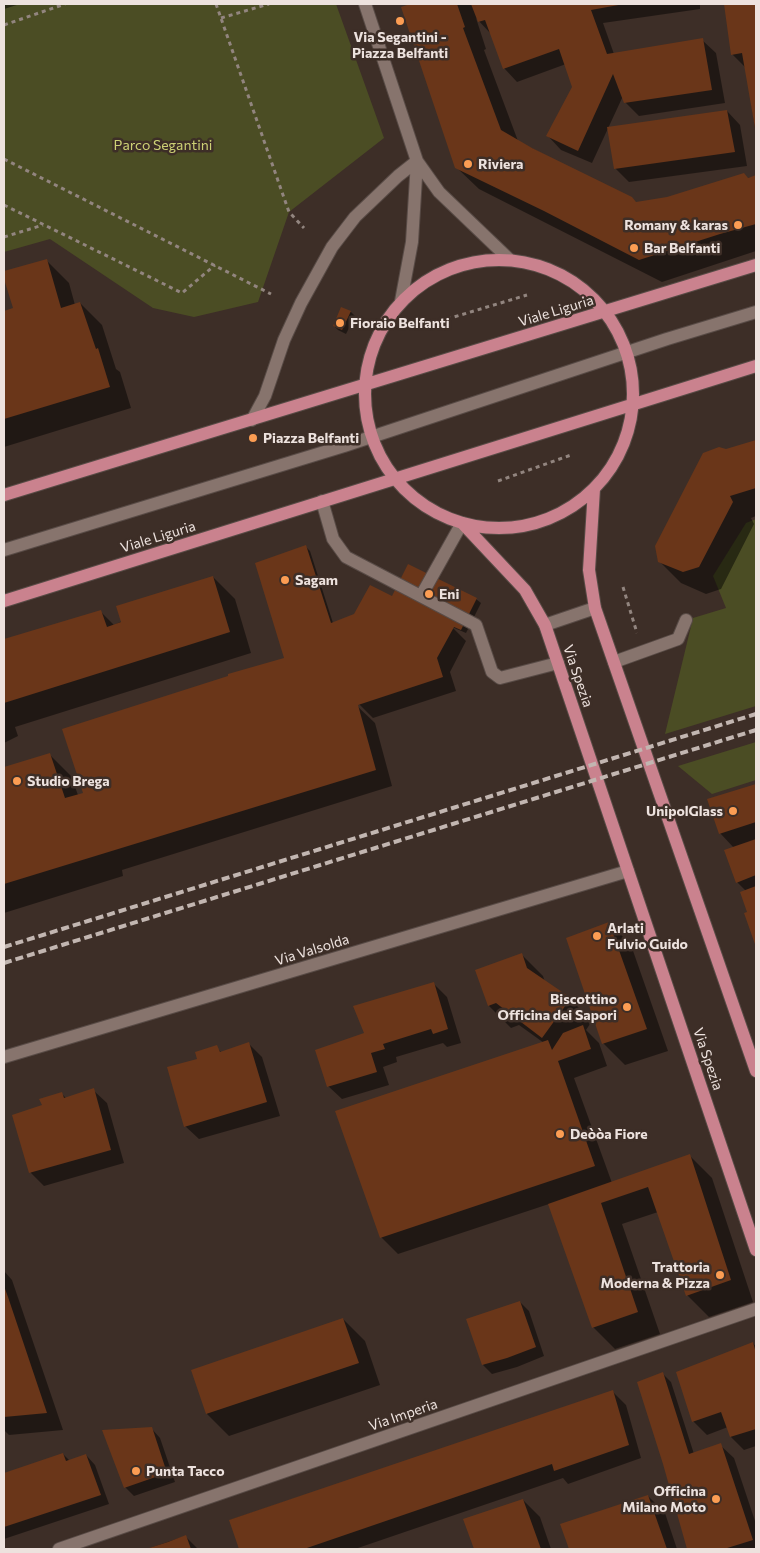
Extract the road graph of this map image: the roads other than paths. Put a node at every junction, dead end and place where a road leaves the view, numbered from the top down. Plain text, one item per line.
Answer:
1 (365, 4) edge
2 (417, 161) junction
3 (510, 260) junction
4 (756, 265) edge
5 (401, 301) junction
6 (606, 311) junction
7 (756, 312) edge
8 (627, 352) junction
9 (756, 366) edge
10 (365, 385) junction
11 (633, 405) junction
12 (252, 420) junction
13 (372, 437) junction
14 (395, 478) junction
15 (594, 489) junction
16 (4, 496) edge
17 (322, 501) junction
18 (462, 523) junction
19 (4, 550) edge
20 (421, 596) junction
21 (4, 601) edge
22 (595, 608) junction
23 (686, 620) dead end
24 (545, 625) junction
25 (614, 662) junction
26 (558, 663) junction
27 (628, 871) junction
28 (4, 1057) edge
29 (756, 1071) edge
30 (756, 1250) edge
31 (756, 1309) edge
32 (59, 1549) edge

1 - 2 street
2 - 3 street
2 - 5 street
2 - 12 street
3 - 5 main road
3 - 6 main road
4 - 6 main road, Viale Liguria
5 - 10 main road
6 - 8 main road
6 - 10 main road, Viale Liguria
7 - 8 street
8 - 11 main road
8 - 13 street
9 - 11 main road
10 - 12 main road, Viale Liguria
10 - 13 main road
11 - 14 main road
11 - 15 main road
12 - 16 main road
13 - 14 main road
13 - 19 street
14 - 17 main road, Viale Liguria
14 - 18 main road
15 - 18 main road
15 - 22 main road
17 - 20 street
17 - 21 main road, Viale Liguria
18 - 20 street
18 - 24 main road, Via Spezia
20 - 26 street
22 - 24 street
22 - 25 main road
23 - 25 street
24 - 26 main road, Via Spezia
25 - 29 main road
26 - 27 main road, Via Spezia
27 - 28 street, Via Valsolda
27 - 30 main road, Via Spezia
31 - 32 street, Via Imperia

